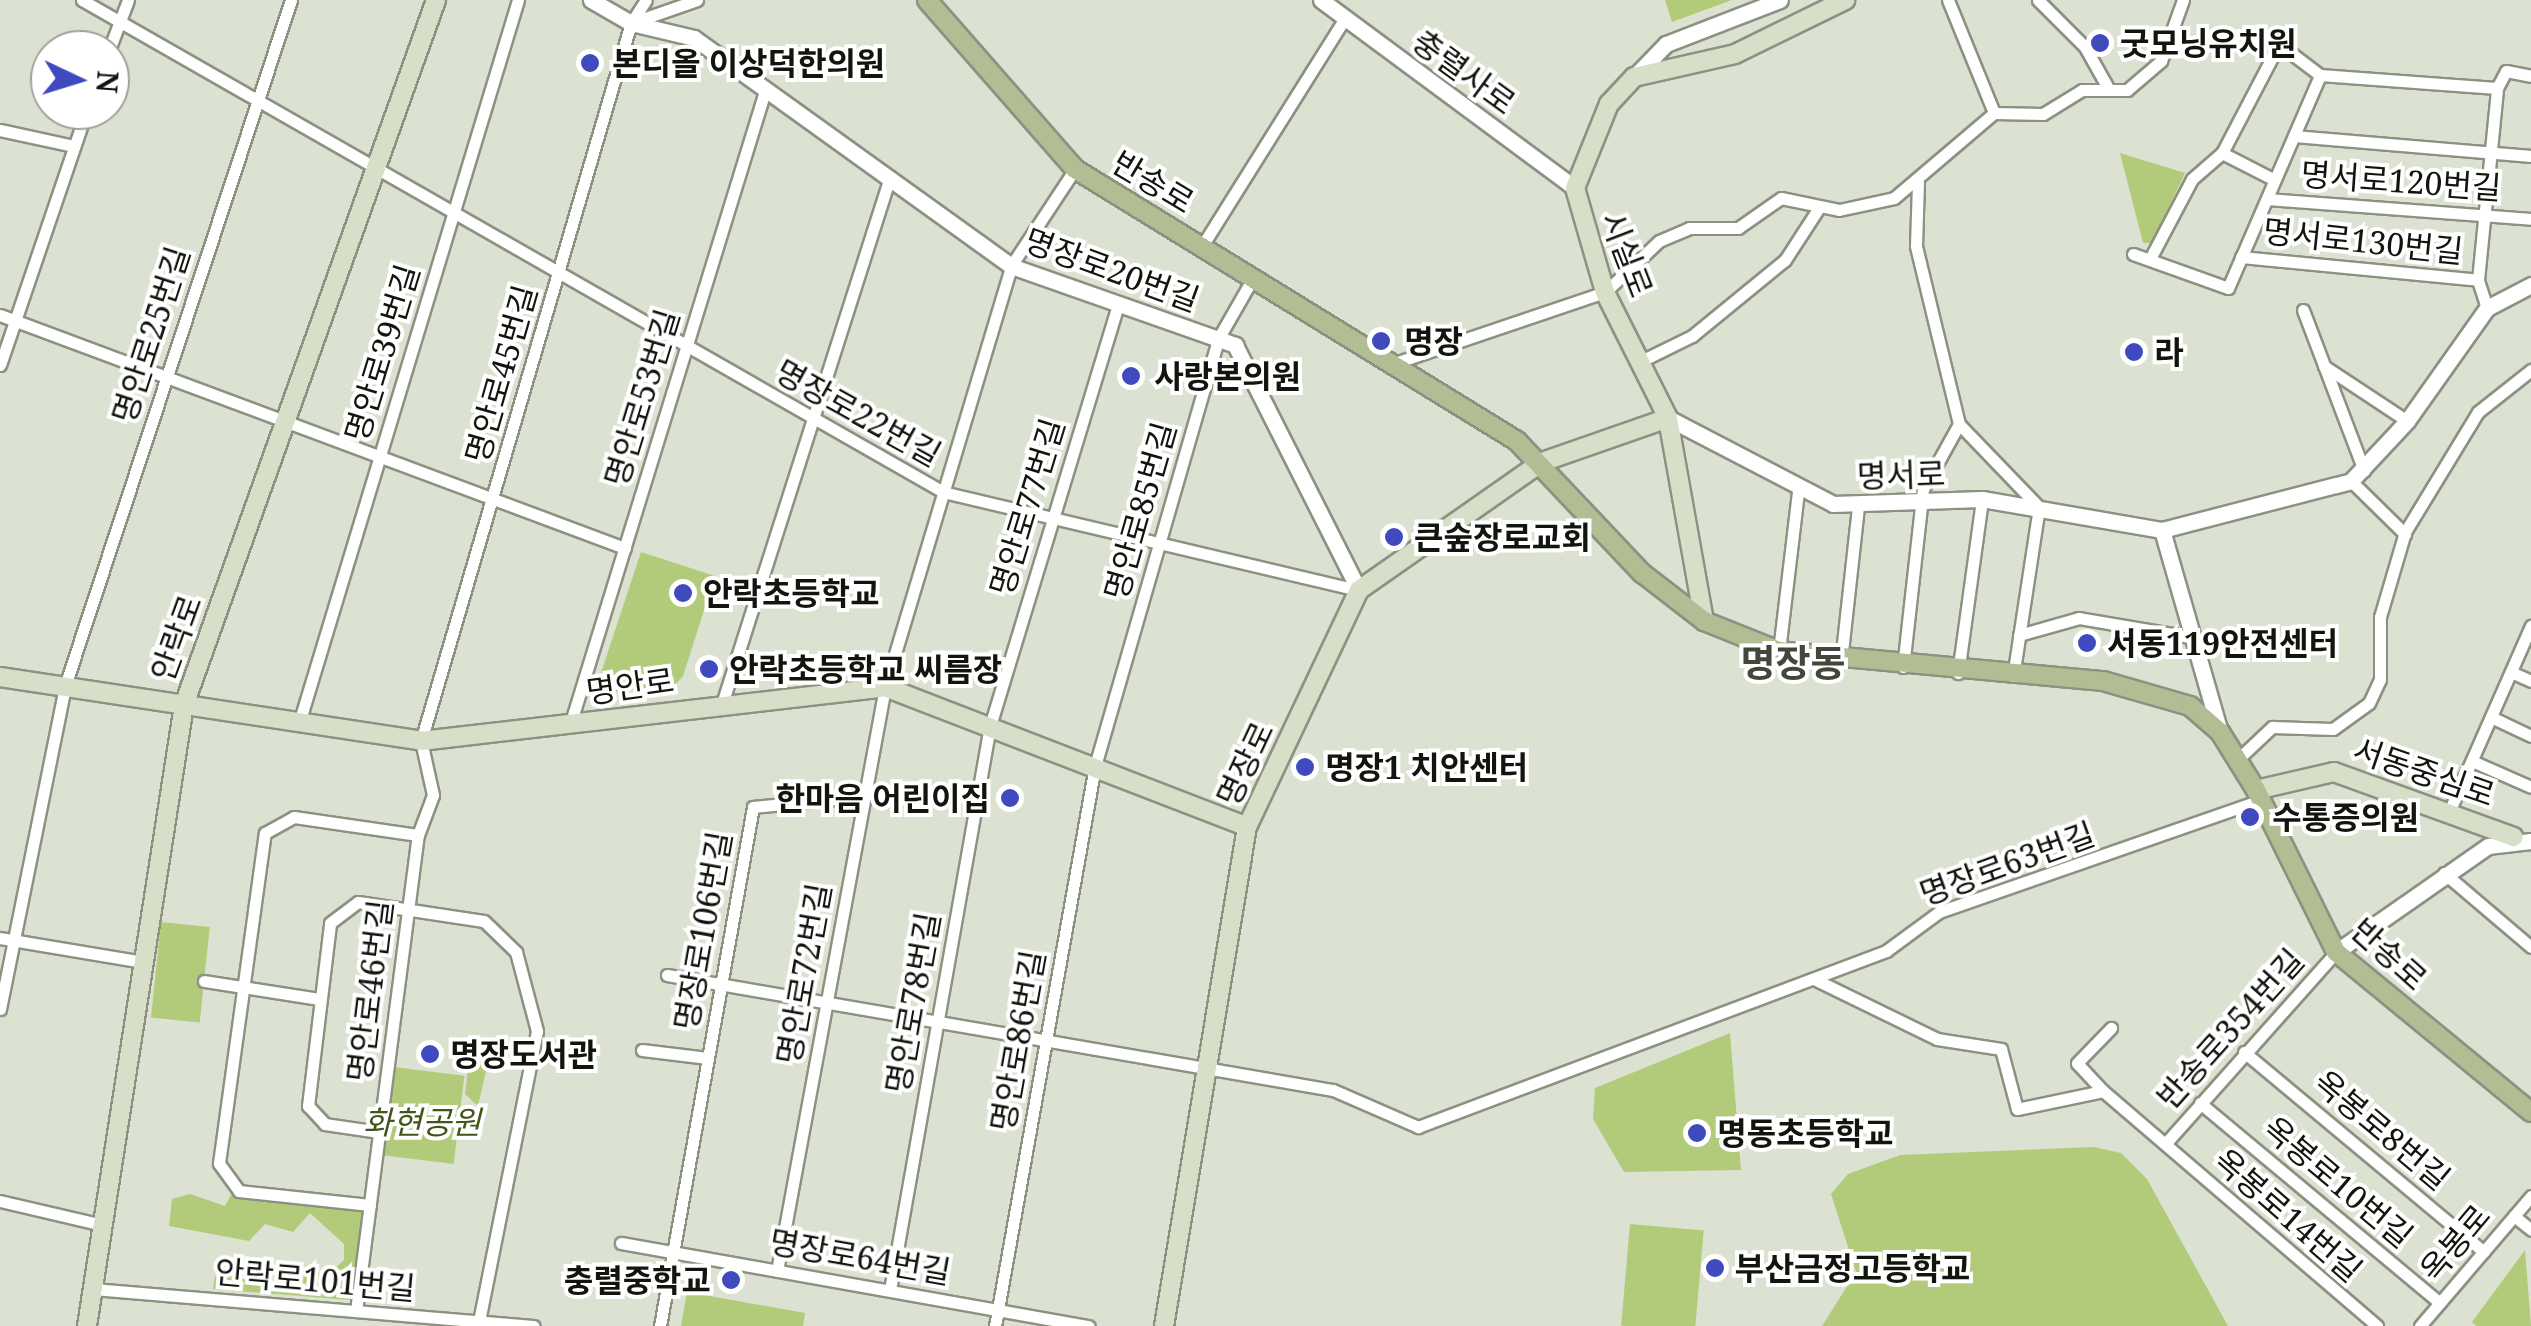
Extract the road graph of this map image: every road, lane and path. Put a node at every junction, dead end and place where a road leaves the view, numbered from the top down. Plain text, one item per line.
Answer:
1 (82, 0) edge
2 (128, 0) edge
3 (291, 0) edge
4 (436, 0) edge
5 (518, 0) edge
6 (591, 0) edge
7 (646, 0) edge
8 (697, 0) edge
9 (927, 0) edge
10 (1320, 0) edge
11 (1780, 0) edge
12 (1845, 0) edge
13 (1948, 0) edge
14 (2038, 0) edge
15 (2182, 0) edge
16 (1345, 18) junction
17 (120, 22) junction
18 (631, 23) junction
19 (117, 30) edge
20 (2320, 75) junction
21 (2531, 76) edge
22 (1634, 77) junction
23 (766, 88) junction
24 (2108, 88) junction
25 (2497, 88) junction
26 (258, 101) junction
27 (1994, 113) junction
28 (0, 130) edge
29 (80, 130) edge
30 (2294, 136) junction
31 (74, 146) junction
32 (2491, 152) junction
33 (2222, 153) junction
34 (2531, 156) edge
35 (376, 168) junction
36 (1075, 170) junction
37 (890, 177) junction
38 (2274, 180) junction
39 (1918, 182) junction
40 (1575, 188) junction
41 (2267, 198) junction
42 (1818, 210) junction
43 (454, 213) junction
44 (2485, 215) junction
45 (2531, 219) edge
46 (1202, 246) junction
47 (2133, 254) dead end
48 (2152, 255) junction
49 (2241, 257) junction
50 (1012, 266) junction
51 (560, 272) junction
52 (1253, 278) junction
53 (2478, 280) junction
54 (2531, 285) edge
55 (1605, 292) junction
56 (1118, 304) junction
57 (2487, 308) junction
58 (2303, 310) dead end
59 (6, 317) edge
60 (1218, 339) junction
61 (686, 349) junction
62 (1641, 361) junction
63 (0, 364) edge
64 (1392, 364) junction
65 (2324, 366) junction
66 (2531, 370) edge
67 (167, 376) junction
68 (1668, 418) junction
69 (286, 419) junction
70 (813, 419) junction
71 (2407, 422) junction
72 (1959, 424) junction
73 (380, 455) junction
74 (1542, 462) junction
75 (2358, 476) junction
76 (1798, 491) junction
77 (943, 492) junction
78 (493, 498) junction
79 (1982, 499) junction
80 (1922, 502) junction
81 (1858, 506) junction
82 (2039, 507) junction
83 (1053, 518) junction
84 (2162, 530) junction
85 (2405, 534) junction
86 (1159, 544) junction
87 (624, 548) junction
88 (1359, 590) junction
89 (1704, 621) junction
90 (2530, 628) edge
91 (2019, 634) junction
92 (2190, 637) junction
93 (1779, 651) junction
94 (1841, 661) junction
95 (1902, 667) junction
96 (2510, 672) junction
97 (1958, 673) junction
98 (0, 677) edge
99 (2013, 677) junction
100 (2531, 682) edge
101 (64, 686) junction
102 (885, 687) junction
103 (722, 704) junction
104 (184, 705) junction
105 (2491, 717) junction
106 (299, 723) junction
107 (570, 724) junction
108 (990, 726) junction
109 (2220, 732) junction
110 (2531, 736) edge
111 (421, 741) junction
112 (2236, 761) junction
113 (2472, 761) junction
114 (1095, 766) junction
115 (2531, 787) edge
116 (2258, 795) junction
117 (865, 796) junction
118 (2448, 814) junction
119 (1247, 827) junction
120 (418, 835) junction
121 (2522, 839) edge
122 (2444, 872) junction
123 (408, 909) junction
124 (0, 938) edge
125 (14, 940) junction
126 (2531, 947) edge
127 (2336, 952) junction
128 (144, 962) junction
129 (667, 975) dead end
130 (1814, 980) junction
131 (204, 981) dead end
132 (721, 984) junction
133 (246, 987) junction
134 (318, 999) junction
135 (826, 1002) junction
136 (0, 1009) edge
137 (938, 1022) junction
138 (2110, 1028) dead end
139 (1046, 1040) junction
140 (642, 1050) dead end
141 (2244, 1052) junction
142 (708, 1058) junction
143 (1207, 1068) junction
144 (2103, 1091) junction
145 (2200, 1103) junction
146 (2531, 1112) edge
147 (379, 1132) junction
148 (2165, 1144) junction
149 (2531, 1196) edge
150 (0, 1201) edge
151 (370, 1205) junction
152 (2514, 1216) junction
153 (103, 1224) junction
154 (2531, 1230) edge
155 (621, 1244) dead end
156 (673, 1252) junction
157 (2484, 1252) junction
158 (777, 1271) junction
159 (93, 1289) junction
160 (890, 1290) junction
161 (2440, 1302) junction
162 (998, 1309) junction
163 (356, 1311) junction
164 (479, 1322) junction
165 (87, 1326) edge
166 (533, 1326) edge
167 (660, 1326) edge
168 (995, 1326) edge
169 (1089, 1326) edge
170 (1164, 1326) edge
171 (2377, 1326) edge
172 (2420, 1326) edge

1 - 17 street, 명장로22번길
2 - 17 street
3 - 26 street, 명안로25번길
4 - 35 main road, 안락로
5 - 43 street, 명안로39번길
6 - 18 street, 명장로20번길
7 - 18 street, 명안로45번길
8 - 18 street
9 - 36 main road, 반송로
10 - 16 street, 충렬사로
11 - 22 street
12 - 22 main road
13 - 27 street
14 - 24 street
15 - 24 street
16 - 40 street, 충렬사로
16 - 46 street
17 - 19 street
17 - 26 street, 명장로22번길
18 - 23 street, 명장로20번길
18 - 51 street, 명안로45번길
20 - 25 street
20 - 30 street
20 - 33 street
21 - 25 street
22 - 40 main road, 시실로
23 - 37 street, 명장로20번길
23 - 61 street, 명안로53번길
24 - 27 street
25 - 32 street, 명서로130번길
26 - 35 street, 명장로22번길
26 - 67 street, 명안로25번길
27 - 39 street
28 - 31 street
29 - 31 street
30 - 32 street
30 - 38 street
31 - 59 street
32 - 34 street
32 - 44 street, 명서로130번길
33 - 38 street
33 - 48 street
35 - 43 street, 명장로22번길
35 - 69 main road, 안락로
36 - 46 main road, 반송로
36 - 50 street, 명안로72번길
37 - 50 street, 명장로20번길
37 - 70 street
38 - 41 street
39 - 42 street
39 - 72 street
40 - 55 main road, 시실로
41 - 44 street, 명서로120번길
41 - 49 street
42 - 55 street
42 - 62 street
43 - 51 street, 명장로22번길
43 - 73 street, 명안로39번길
44 - 45 street, 명서로120번길
44 - 53 street, 명서로130번길
46 - 52 main road, 반송로
47 - 48 street
48 - 49 street
49 - 53 street, 명서로130번길
50 - 56 street, 명장로20번길
50 - 77 street, 명안로72번길
51 - 61 street, 명장로22번길
51 - 78 street, 명안로45번길
52 - 60 street, 명안로85번길
52 - 64 main road, 반송로
53 - 57 street, 명서로130번길
54 - 57 street
55 - 62 main road, 시실로
55 - 64 street
56 - 60 street, 명장로20번길
56 - 83 street, 명안로77번길
57 - 71 street
58 - 65 street
59 - 63 street
59 - 67 street
60 - 86 street, 명안로85번길
60 - 88 street, 명장로20번길
61 - 70 street, 명장로22번길
61 - 87 street, 명안로53번길
62 - 68 main road, 시실로
64 - 74 main road, 반송로
65 - 71 street
65 - 75 street
66 - 85 street
67 - 69 street
67 - 101 street, 명안로25번길
68 - 74 main road, 명장로
68 - 76 street, 명서로
68 - 89 main road, 시실로
69 - 73 street
69 - 104 main road, 안락로
70 - 77 street, 명장로22번길
70 - 103 street
71 - 75 street
72 - 80 street
72 - 82 street, 명서로
73 - 78 street
73 - 106 street, 명안로39번길
74 - 88 main road, 명장로
74 - 89 main road, 반송로
75 - 84 street, 명서로
75 - 85 street
76 - 81 street, 명서로
76 - 93 street
77 - 83 street, 명장로22번길
77 - 102 street, 명안로72번길
78 - 87 street
78 - 111 street, 명안로45번길
79 - 80 street, 명서로
79 - 82 street, 명서로
79 - 97 street
80 - 81 street, 명서로
80 - 95 street
81 - 94 street
82 - 84 street, 명서로
82 - 91 street
83 - 86 street, 명장로22번길
83 - 108 street, 명안로77번길
84 - 92 street
85 - 112 street
86 - 88 street, 명장로22번길
86 - 114 street, 명안로85번길
87 - 107 street, 명안로53번길
88 - 119 main road, 명장로
89 - 93 main road, 반송로
90 - 96 street
91 - 92 street
91 - 99 street
92 - 109 street
93 - 94 main road, 반송로
94 - 95 main road, 반송로
95 - 97 main road, 반송로
96 - 100 street
96 - 105 street
97 - 99 main road, 반송로
98 - 101 main road, 명안로
99 - 109 main road, 반송로
101 - 104 main road, 명안로
101 - 125 street, 명안로25번길
102 - 103 main road, 명안로
102 - 108 main road, 명안로
102 - 117 street, 명안로72번길
103 - 107 main road, 명안로
104 - 106 main road, 명안로
104 - 128 main road, 안락로
105 - 110 street
105 - 113 street
106 - 111 main road, 명안로
107 - 111 main road, 명안로
108 - 114 main road, 명안로
108 - 137 street, 명안로78번길
109 - 112 main road, 반송로
111 - 120 street, 명안로46번길
112 - 116 main road, 반송로
113 - 115 street
113 - 118 street
114 - 119 main road, 명안로
114 - 139 street, 명안로86번길
116 - 118 main road, 서동중심로
116 - 127 main road, 반송로
116 - 130 street, 명장로63번길
117 - 132 street, 명장로106번길
117 - 135 street, 명안로72번길
118 - 121 main road, 서동중심로
119 - 143 main road, 명장로
120 - 123 street, 명안로46번길
120 - 133 street
121 - 122 street, 서동중심로
122 - 126 street
122 - 127 street, 서동중심로
123 - 134 street
123 - 147 street, 명안로46번길
123 - 164 street
124 - 125 street
125 - 128 street
125 - 136 street, 명안로25번길
127 - 141 street, 반송로354번길
127 - 146 main road, 반송로
128 - 153 main road, 안락로
129 - 132 street, 명장로63번길
130 - 143 street, 명장로63번길
130 - 144 street
131 - 133 street
132 - 135 street, 명장로63번길
132 - 142 street, 명장로106번길
133 - 134 street
133 - 151 street
134 - 147 street
135 - 137 street, 명장로63번길
135 - 158 street, 명안로72번길
137 - 139 street, 명장로63번길
137 - 160 street, 명안로78번길
138 - 144 street, 옥봉로14번길
139 - 143 street, 명장로63번길
139 - 162 street, 명안로86번길
140 - 142 street, 명장로106번길
141 - 145 street, 반송로354번길
141 - 157 street, 옥봉로8번길
142 - 156 street, 명장로106번길
143 - 170 main road, 명장로
144 - 148 street, 옥봉로14번길
145 - 148 street, 반송로354번길
145 - 161 street, 옥봉로10번길
147 - 151 street, 명안로46번길
148 - 171 street, 옥봉로14번길
149 - 152 street, 옥봉로
150 - 153 street
151 - 163 street, 명안로46번길
152 - 154 street
152 - 157 street, 옥봉로
153 - 159 main road, 안락로
155 - 156 street, 명장로64번길
156 - 158 street, 명장로64번길
156 - 167 street, 명장로106번길
157 - 161 street, 옥봉로
158 - 160 street, 명장로64번길
159 - 163 street, 안락로101번길
159 - 165 main road, 안락로
160 - 162 street, 명장로64번길
161 - 172 street, 옥봉로
162 - 168 street, 명안로86번길
162 - 169 street, 명장로64번길
163 - 164 street, 안락로101번길
164 - 166 street, 안락로101번길

